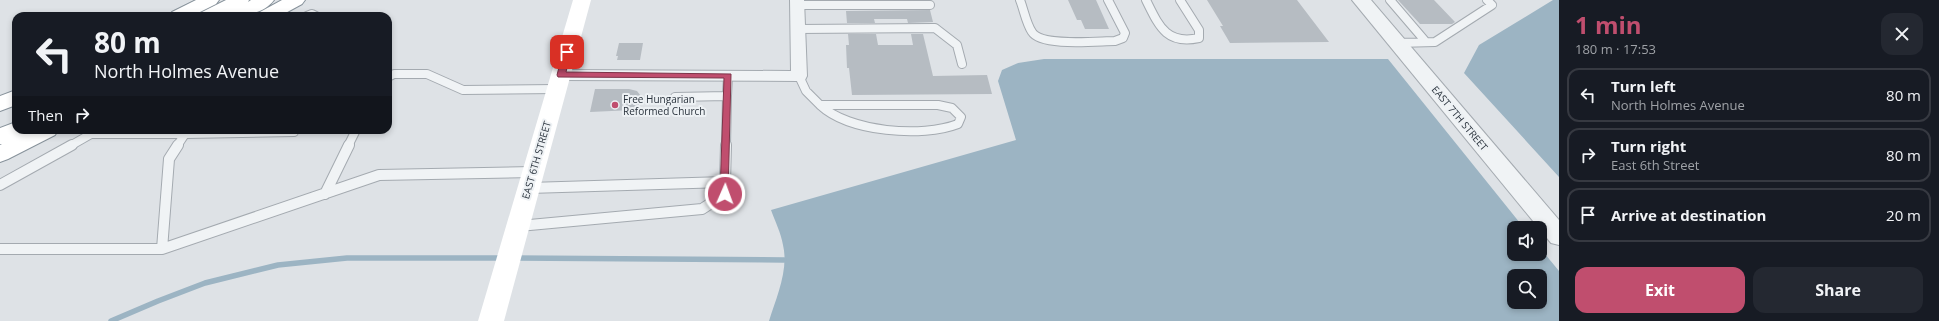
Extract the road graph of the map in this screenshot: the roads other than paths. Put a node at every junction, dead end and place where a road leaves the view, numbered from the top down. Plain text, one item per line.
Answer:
1 (210, 0) edge
2 (229, 0) edge
3 (240, 0) edge
4 (265, 0) edge
5 (296, 0) edge
6 (582, 0) edge
7 (1020, 0) edge
8 (1108, 0) edge
9 (1146, 0) edge
10 (1180, 0) edge
11 (1360, 0) edge
12 (1390, 0) edge
13 (1487, 0) edge
14 (797, 3) edge
15 (930, 5) dead end
16 (186, 12) edge
17 (208, 12) edge
18 (216, 12) edge
19 (242, 12) edge
20 (274, 12) edge
21 (798, 28) junction
22 (1426, 42) junction
23 (1397, 43) junction
24 (962, 64) dead end
25 (392, 75) edge
26 (728, 76) junction
27 (799, 76) junction
28 (559, 82) junction
29 (727, 96) junction
30 (675, 97) dead end
31 (12, 98) edge
32 (0, 104) edge
33 (819, 105) junction
34 (12, 115) edge
35 (0, 121) edge
36 (12, 131) edge
37 (39, 134) edge
38 (185, 134) joint
39 (354, 134) edge
40 (0, 137) edge
41 (0, 154) edge
42 (531, 180) junction
43 (725, 182) junction
44 (0, 185) edge
45 (325, 194) junction
46 (517, 230) junction
47 (1559, 236) edge
48 (162, 249) junction
49 (0, 250) edge
50 (491, 321) edge

1 - 16 main road
2 - 17 main road
3 - 18 main road
4 - 19 main road
5 - 20 main road
6 - 28 main road, EAST 6TH STREET
7 - 8 lane
9 - 10 lane
11 - 23 street, EAST 7TH STREET
12 - 22 lane
13 - 22 lane
14 - 15 lane
14 - 21 street
21 - 24 lane
21 - 27 street
22 - 23 lane
23 - 47 street, EAST 7TH STREET
25 - 28 lane
26 - 27 street
26 - 28 street
26 - 29 lane
27 - 33 lane
28 - 42 main road, EAST 6TH STREET
29 - 30 lane
29 - 43 lane
31 - 32 main road
33 - 33 lane
34 - 35 main road
36 - 40 main road
37 - 41 main road
38 - 44 lane
38 - 48 lane
39 - 45 lane
42 - 43 lane
42 - 45 lane
42 - 46 main road, EAST 6TH STREET
43 - 46 lane
45 - 48 lane
46 - 50 main road, EAST 6TH STREET
48 - 49 lane

